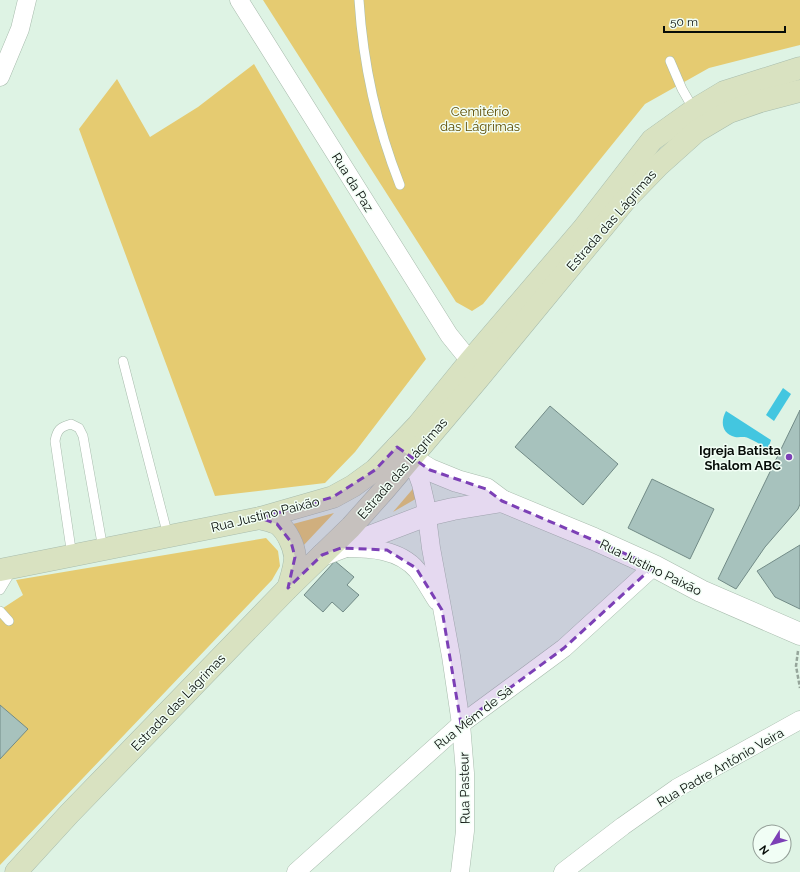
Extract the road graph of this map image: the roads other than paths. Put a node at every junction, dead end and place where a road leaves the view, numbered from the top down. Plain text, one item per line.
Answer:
1 (27, 0) edge
2 (239, 0) edge
3 (358, 0) edge
4 (670, 61) dead end
5 (800, 68) edge
6 (0, 77) edge
7 (800, 91) edge
8 (694, 110) junction
9 (400, 185) dead end
10 (123, 361) dead end
11 (470, 361) junction
12 (404, 453) junction
13 (502, 501) junction
14 (427, 515) junction
15 (260, 518) junction
16 (168, 536) junction
17 (103, 549) junction
18 (331, 551) junction
19 (72, 556) junction
20 (654, 566) junction
21 (7, 568) edge
22 (288, 588) junction
23 (0, 590) edge
24 (442, 610) junction
25 (0, 611) edge
26 (9, 621) dead end
27 (799, 641) edge
28 (800, 720) edge
29 (461, 724) junction
30 (16, 872) edge
31 (296, 872) edge
32 (460, 872) edge
33 (564, 872) edge

1 - 6 street
2 - 11 street, Rua da Paz
3 - 9 lane
4 - 8 lane
5 - 8 main road, Estrada das Lágrimas
7 - 12 main road, Estrada das Lágrimas
8 - 11 main road, Estrada das Lágrimas
10 - 16 lane
11 - 12 main road, Estrada das Lágrimas
12 - 13 street, Rua Justino Paixão
12 - 14 street, Rua Pasteur
12 - 15 main road, Rua Justino Paixão
12 - 18 main road, Estrada das Lágrimas
13 - 14 street
13 - 20 street, Rua Justino Paixão
14 - 18 street
14 - 24 street, Rua Pasteur
15 - 16 main road, Rua Justino Paixão
15 - 22 main road
16 - 17 main road, Rua Justino Paixão
17 - 19 main road, Rua Justino Paixão
17 - 19 lane
18 - 22 main road, Estrada das Lágrimas
18 - 24 street, Rua Pasteur
19 - 21 main road, Rua Justino Paixão
20 - 27 street, Rua Justino Paixão
20 - 29 street, Rua Mém de Sá
21 - 23 lane
22 - 30 main road, Estrada das Lágrimas
24 - 29 street, Rua Pasteur
25 - 26 lane
28 - 33 street, Rua Padre Antônio Veira
29 - 31 street, Rua Mém de Sá
29 - 32 street, Rua Pasteur

